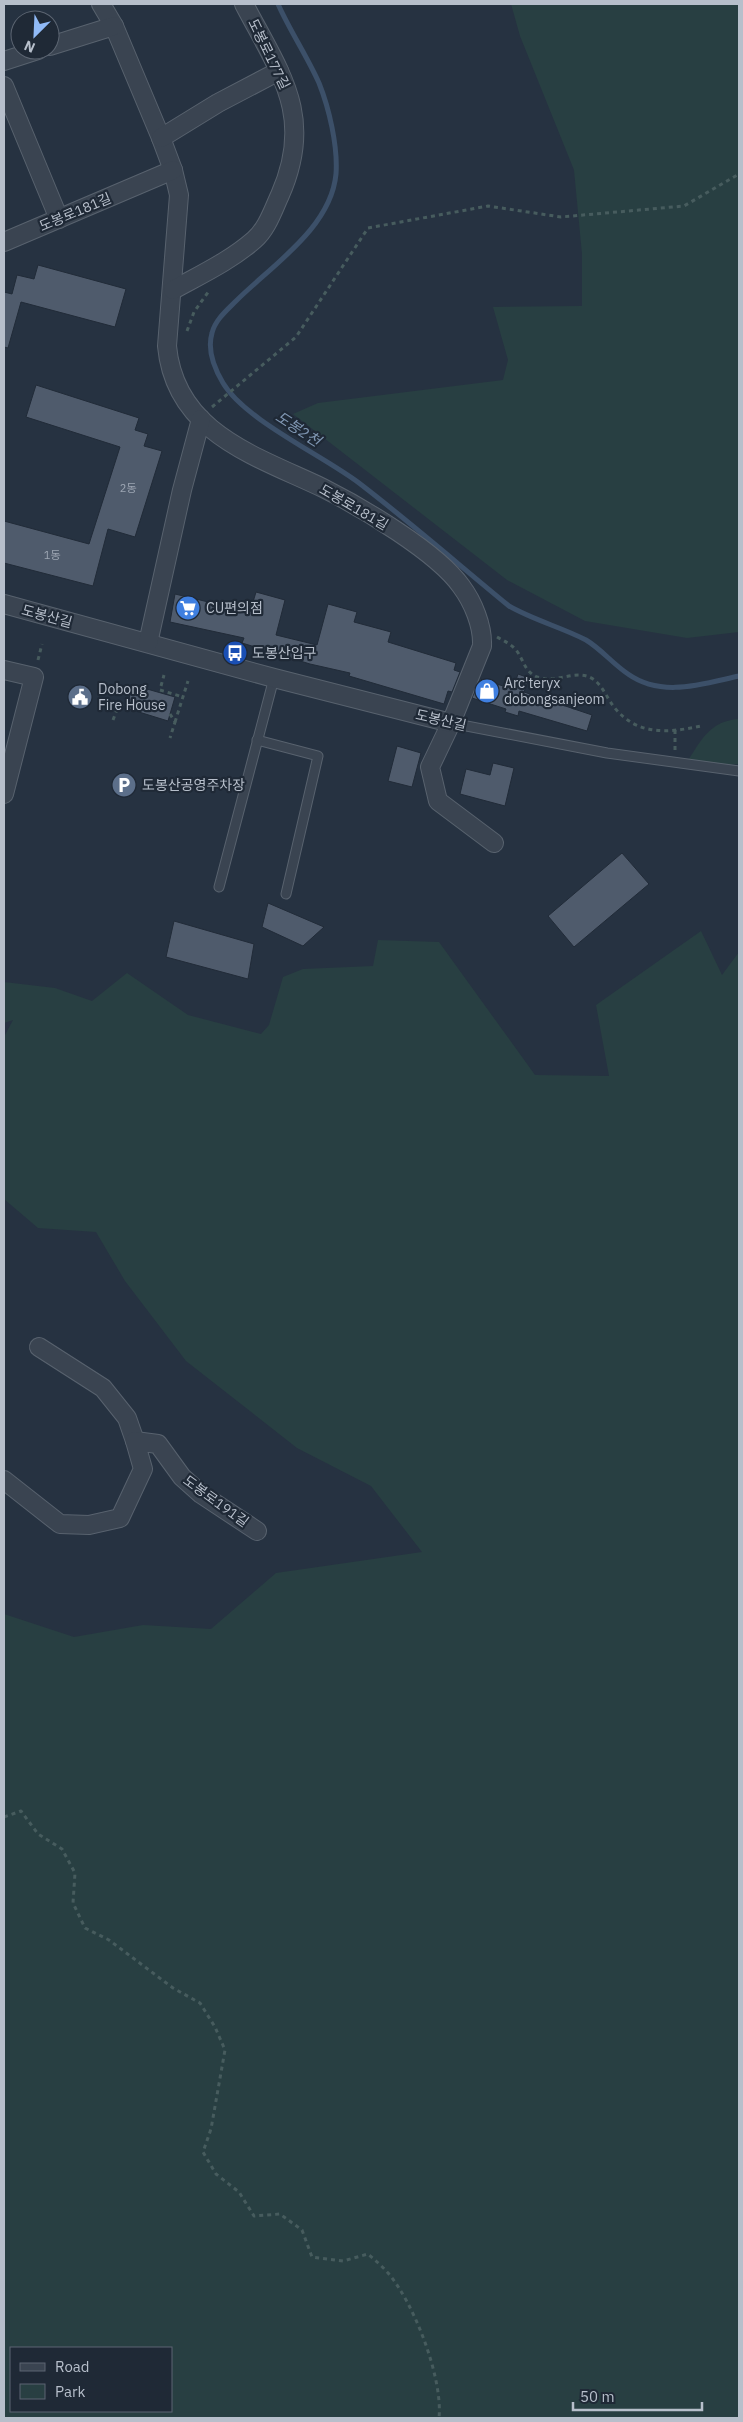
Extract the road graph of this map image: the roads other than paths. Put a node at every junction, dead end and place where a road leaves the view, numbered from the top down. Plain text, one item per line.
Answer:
1 (102, 4) edge
2 (244, 4) edge
3 (114, 26) junction
4 (60, 43) edge
5 (279, 71) junction
6 (4, 86) edge
7 (161, 138) junction
8 (173, 170) junction
9 (60, 219) junction
10 (4, 242) edge
11 (173, 290) junction
12 (205, 414) junction
13 (4, 604) edge
14 (148, 643) junction
15 (4, 670) edge
16 (274, 678) junction
17 (451, 723) junction
18 (257, 740) junction
19 (739, 772) edge
20 (4, 794) edge
21 (494, 843) dead end
22 (219, 888) dead end
23 (286, 894) dead end
24 (39, 1346) dead end
25 (135, 1441) junction
26 (4, 1480) edge
27 (257, 1531) dead end

1 - 3 street, 도봉로181길
2 - 5 street, 도봉로177길
3 - 4 street
3 - 7 street, 도봉로181길
5 - 7 street
5 - 11 street, 도봉로177길
6 - 9 street
7 - 8 street, 도봉로181길
8 - 9 street, 도봉로181길
8 - 11 street, 도봉로181길
9 - 10 street, 도봉로181길
11 - 12 street, 도봉로181길
12 - 14 street
12 - 17 street, 도봉로181길
13 - 14 street, 도봉산길
14 - 16 street, 도봉산길
15 - 20 street
16 - 17 street, 도봉산길
16 - 18 lane
17 - 19 lane, 도봉산길
17 - 21 street, 도봉로181길
18 - 22 lane
18 - 23 lane
24 - 25 street
25 - 26 street
25 - 27 street, 도봉로191길

